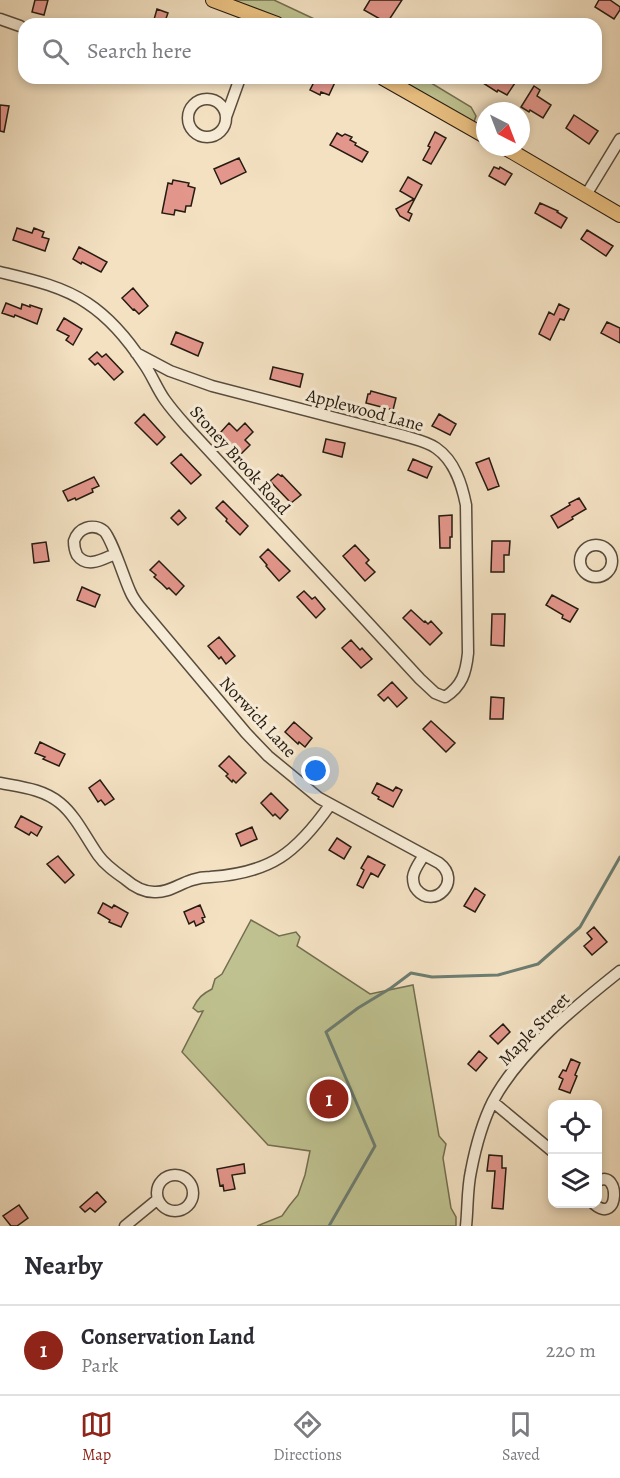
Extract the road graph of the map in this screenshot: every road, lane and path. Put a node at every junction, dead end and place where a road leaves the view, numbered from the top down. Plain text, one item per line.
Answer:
1 (213, 0) edge
2 (255, 18) edge
3 (0, 19) edge
4 (18, 25) edge
5 (238, 84) edge
6 (394, 84) edge
7 (225, 117) dead end
8 (476, 131) edge
9 (620, 139) edge
10 (519, 156) edge
11 (586, 195) junction
12 (620, 215) edge
13 (0, 273) edge
14 (136, 353) junction
15 (115, 554) dead end
16 (445, 697) joint
17 (0, 783) edge
18 (330, 805) junction
19 (424, 855) dead end
20 (620, 971) edge
21 (493, 1102) junction
22 (548, 1148) edge
23 (602, 1180) edge
24 (158, 1200) dead end
25 (602, 1208) edge
26 (125, 1226) edge
27 (466, 1226) edge

1 - 2 main road
3 - 4 street
5 - 7 street
6 - 8 main road
9 - 11 street
10 - 11 main road
11 - 12 main road
13 - 14 street, Stoney Brook Road
14 - 16 street, Stoney Brook Road
14 - 16 street, Applewood Lane
15 - 18 street, Norwich Lane
17 - 18 street
18 - 19 street, Norwich Lane
20 - 21 street, Maple Street
21 - 22 street
21 - 27 street, Maple Street
23 - 25 street
24 - 26 street

